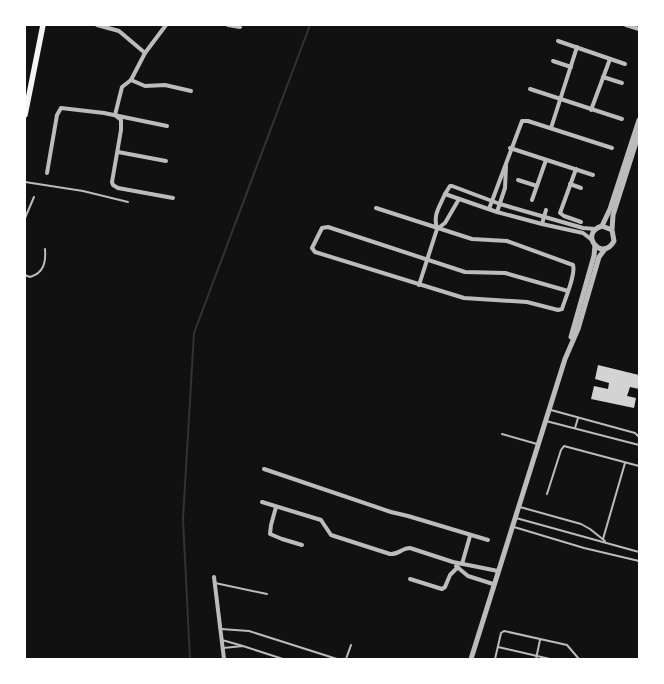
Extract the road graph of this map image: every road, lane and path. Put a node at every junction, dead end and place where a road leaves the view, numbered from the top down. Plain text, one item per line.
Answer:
1 (42, 25) edge
2 (98, 25) edge
3 (166, 25) edge
4 (228, 25) edge
5 (626, 25) edge
6 (240, 27) dead end
7 (639, 29) edge
8 (558, 42) dead end
9 (577, 47) junction
10 (145, 53) junction
11 (610, 59) junction
12 (553, 61) dead end
13 (625, 64) dead end
14 (571, 67) junction
15 (603, 77) junction
16 (131, 80) junction
17 (622, 83) dead end
18 (530, 89) dead end
19 (191, 90) dead end
20 (25, 95) edge
21 (561, 100) junction
22 (591, 110) junction
23 (115, 114) junction
24 (25, 115) edge
25 (622, 119) dead end
26 (639, 120) edge
27 (167, 126) dead end
28 (551, 128) junction
29 (639, 133) edge
30 (510, 148) junction
31 (612, 148) dead end
32 (118, 152) junction
33 (546, 160) junction
34 (166, 161) dead end
35 (506, 164) junction
36 (576, 169) junction
37 (47, 173) dead end
38 (592, 175) dead end
39 (518, 180) dead end
40 (25, 182) edge
41 (570, 184) junction
42 (537, 186) junction
43 (581, 188) dead end
44 (445, 194) junction
45 (34, 197) dead end
46 (173, 198) dead end
47 (459, 199) junction
48 (491, 200) junction
49 (532, 200) dead end
50 (128, 202) dead end
51 (500, 204) junction
52 (376, 208) dead end
53 (489, 209) junction
54 (546, 210) dead end
55 (497, 212) junction
56 (544, 216) junction
57 (25, 218) edge
58 (581, 222) dead end
59 (542, 224) junction
60 (602, 226) junction
61 (437, 229) junction
62 (595, 229) junction
63 (612, 230) junction
64 (593, 242) junction
65 (605, 248) junction
66 (45, 249) dead end
67 (428, 259) junction
68 (25, 275) edge
69 (418, 285) junction
70 (568, 291) junction
71 (570, 345) junction
72 (550, 410) junction
73 (578, 418) junction
74 (546, 421) junction
75 (576, 428) junction
76 (502, 434) dead end
77 (639, 437) edge
78 (539, 444) junction
79 (639, 445) edge
80 (625, 463) junction
81 (639, 466) edge
82 (264, 469) dead end
83 (547, 494) dead end
84 (262, 502) dead end
85 (519, 506) junction
86 (276, 507) junction
87 (515, 518) junction
88 (512, 527) junction
89 (470, 536) junction
90 (488, 540) dead end
91 (603, 541) junction
92 (302, 545) dead end
93 (639, 552) edge
94 (639, 561) edge
95 (460, 566) junction
96 (498, 571) junction
97 (214, 577) dead end
98 (410, 579) dead end
99 (215, 583) junction
100 (493, 584) junction
101 (267, 594) dead end
102 (221, 629) junction
103 (222, 640) junction
104 (540, 640) junction
105 (350, 644) dead end
106 (243, 646) junction
107 (498, 647) junction
108 (223, 648) junction
109 (536, 658) edge
110 (224, 659) edge
111 (283, 659) edge
112 (337, 659) edge
113 (346, 659) edge
114 (471, 659) edge
115 (495, 659) edge
116 (550, 659) edge
117 (579, 659) edge

1 - 20 main road
1 - 24 main road
2 - 10 street
3 - 10 street
4 - 6 street
5 - 7 street
8 - 9 street
9 - 11 street
9 - 14 street
10 - 16 street
11 - 13 street
11 - 15 street
12 - 14 street
14 - 21 street
15 - 17 street
15 - 22 street
16 - 19 street
16 - 23 street
18 - 21 street
21 - 22 street
21 - 28 street
22 - 25 street
23 - 27 street
23 - 32 street
23 - 37 street
26 - 60 street
28 - 30 street
28 - 31 street
29 - 63 street
30 - 33 street
30 - 35 street
32 - 34 street
32 - 46 street
33 - 36 street
33 - 42 street
35 - 48 street
35 - 51 street
36 - 38 street
36 - 41 street
39 - 42 street
40 - 50 lane
41 - 43 street
41 - 58 street
42 - 49 street
44 - 47 street
44 - 48 street
44 - 61 street
45 - 57 lane
47 - 53 street
47 - 61 street
48 - 51 street
48 - 53 street
51 - 55 street
51 - 56 street
52 - 61 street
53 - 55 street
54 - 56 street
55 - 59 street
56 - 59 street
56 - 62 street
59 - 64 street
60 - 62 street
60 - 63 street
61 - 67 street
61 - 70 street
62 - 64 street
63 - 65 street
64 - 65 street
64 - 71 street
65 - 71 street
66 - 68 lane
67 - 69 street
67 - 69 street
67 - 70 street
69 - 70 street
71 - 72 street
72 - 73 lane
72 - 74 street
73 - 75 lane
73 - 77 lane
74 - 75 lane
74 - 78 street
75 - 79 lane
76 - 78 lane
78 - 85 street
80 - 81 lane
80 - 83 lane
80 - 91 lane
82 - 89 street
84 - 86 street
85 - 87 street
85 - 91 lane
86 - 92 street
86 - 95 street
87 - 88 street
87 - 91 lane
88 - 94 lane
88 - 96 street
89 - 90 street
89 - 95 street
91 - 93 lane
95 - 96 street
95 - 98 street
95 - 100 street
96 - 100 street
97 - 99 street
99 - 101 lane
99 - 102 street
100 - 114 street
102 - 103 street
102 - 112 lane
103 - 106 lane
103 - 108 street
104 - 107 lane
104 - 109 lane
104 - 117 lane
105 - 113 lane
106 - 108 lane
106 - 111 lane
107 - 109 lane
107 - 115 lane
108 - 110 street
109 - 116 lane

